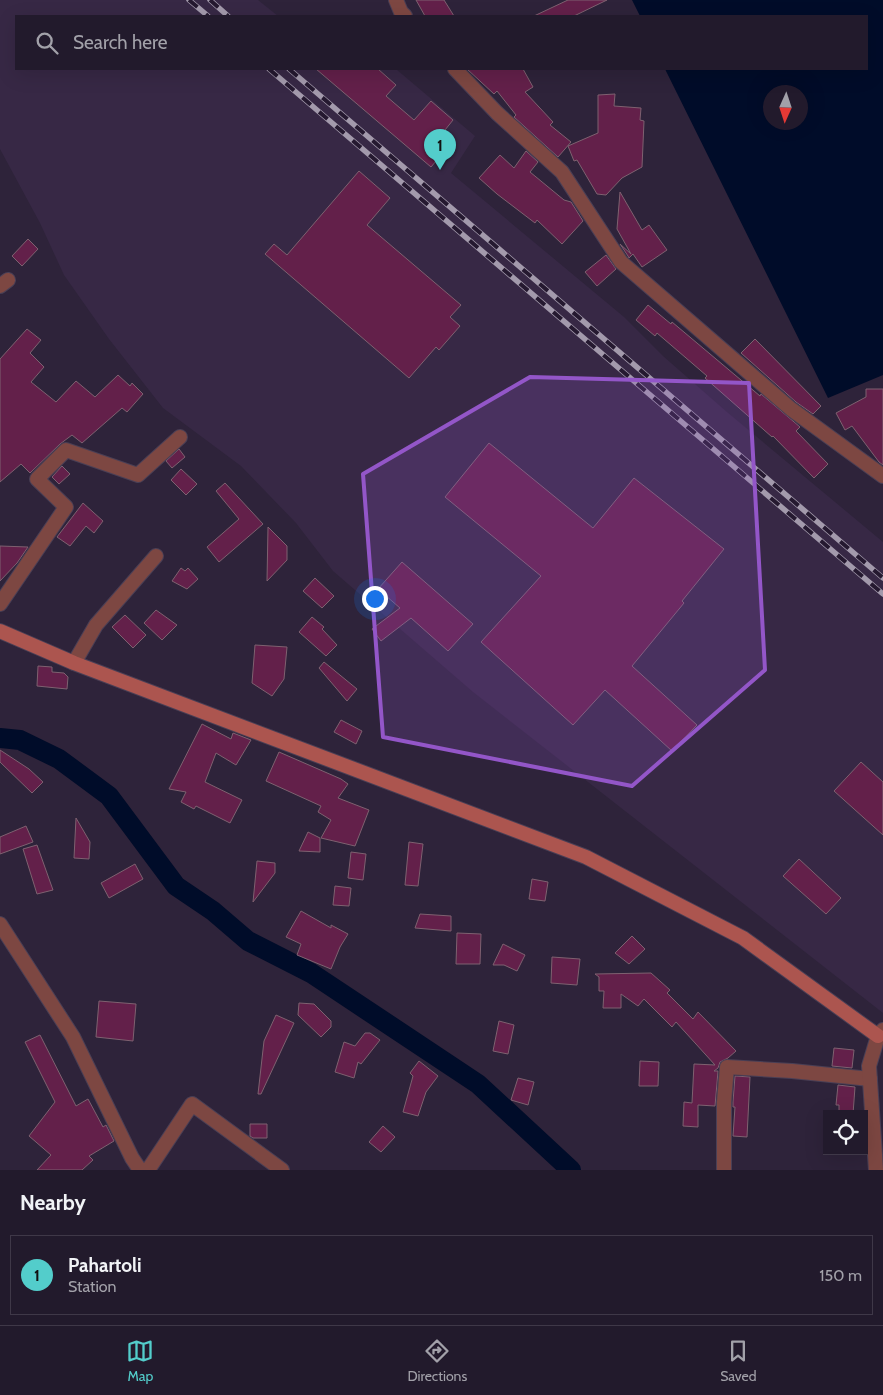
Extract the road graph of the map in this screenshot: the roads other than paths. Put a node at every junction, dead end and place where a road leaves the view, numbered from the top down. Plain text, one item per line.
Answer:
1 (396, 0) edge
2 (404, 15) edge
3 (456, 70) edge
4 (180, 437) dead end
5 (883, 476) edge
6 (156, 556) dead end
7 (0, 604) edge
8 (0, 631) edge
9 (74, 663) junction
10 (0, 924) edge
11 (880, 1033) edge
12 (870, 1079) junction
13 (140, 1170) edge
14 (148, 1170) edge
15 (282, 1170) edge
16 (724, 1170) edge
17 (876, 1170) edge

1 - 2 street
3 - 5 street
4 - 7 street
6 - 9 street
8 - 9 main road
9 - 11 main road
10 - 13 street
11 - 12 street
12 - 16 street
12 - 17 street
14 - 15 street

